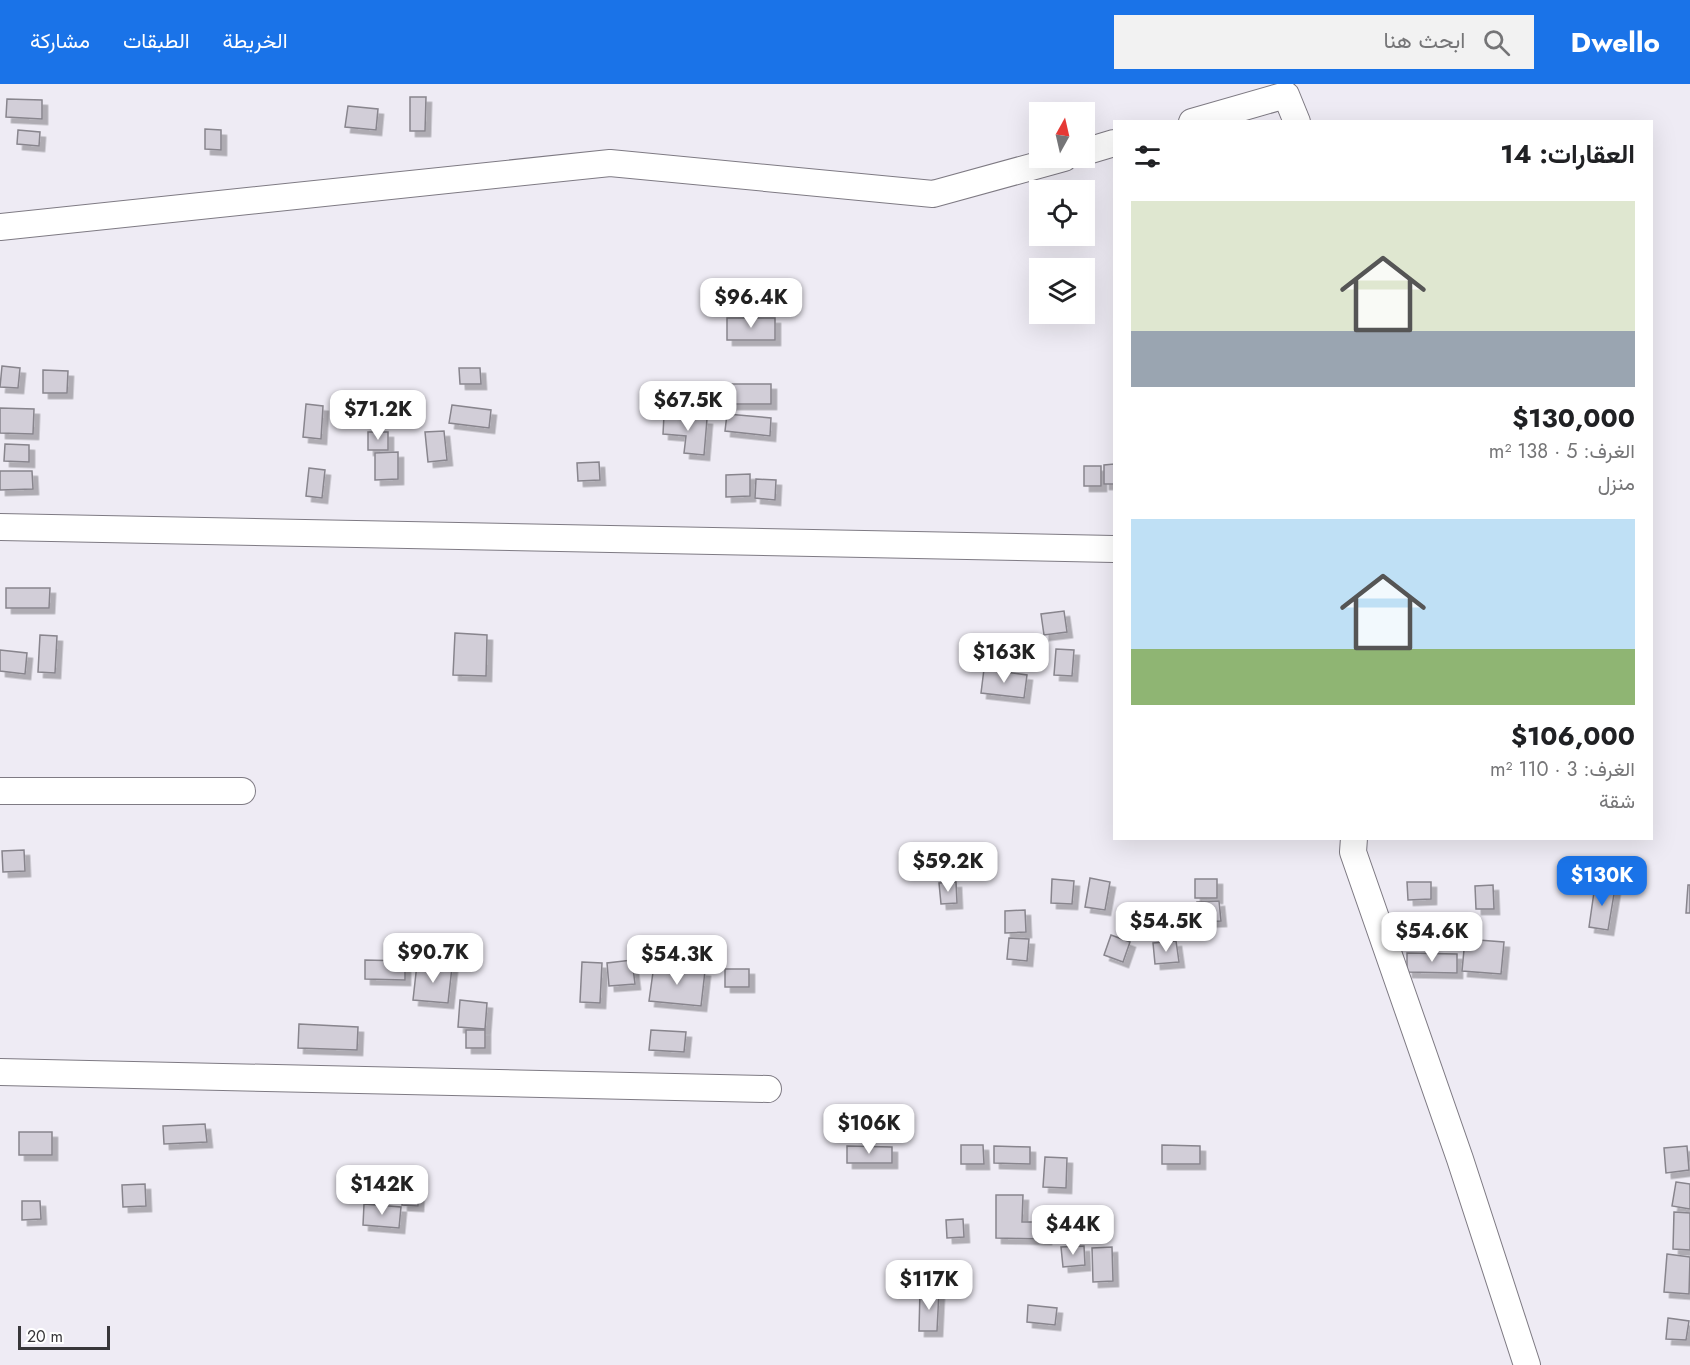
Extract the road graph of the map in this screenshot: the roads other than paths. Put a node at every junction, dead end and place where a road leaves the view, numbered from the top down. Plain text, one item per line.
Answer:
1 (1199, 120) edge
2 (1296, 120) edge
3 (1113, 143) edge
4 (1095, 149) edge
5 (1029, 168) edge
6 (0, 227) edge
7 (0, 527) edge
8 (1113, 549) edge
9 (0, 791) edge
10 (242, 791) dead end
11 (1354, 840) edge
12 (0, 1072) edge
13 (768, 1089) dead end
14 (1527, 1365) edge

1 - 2 street
3 - 4 street
5 - 6 street
7 - 8 street
9 - 10 street
11 - 14 street
12 - 13 street

